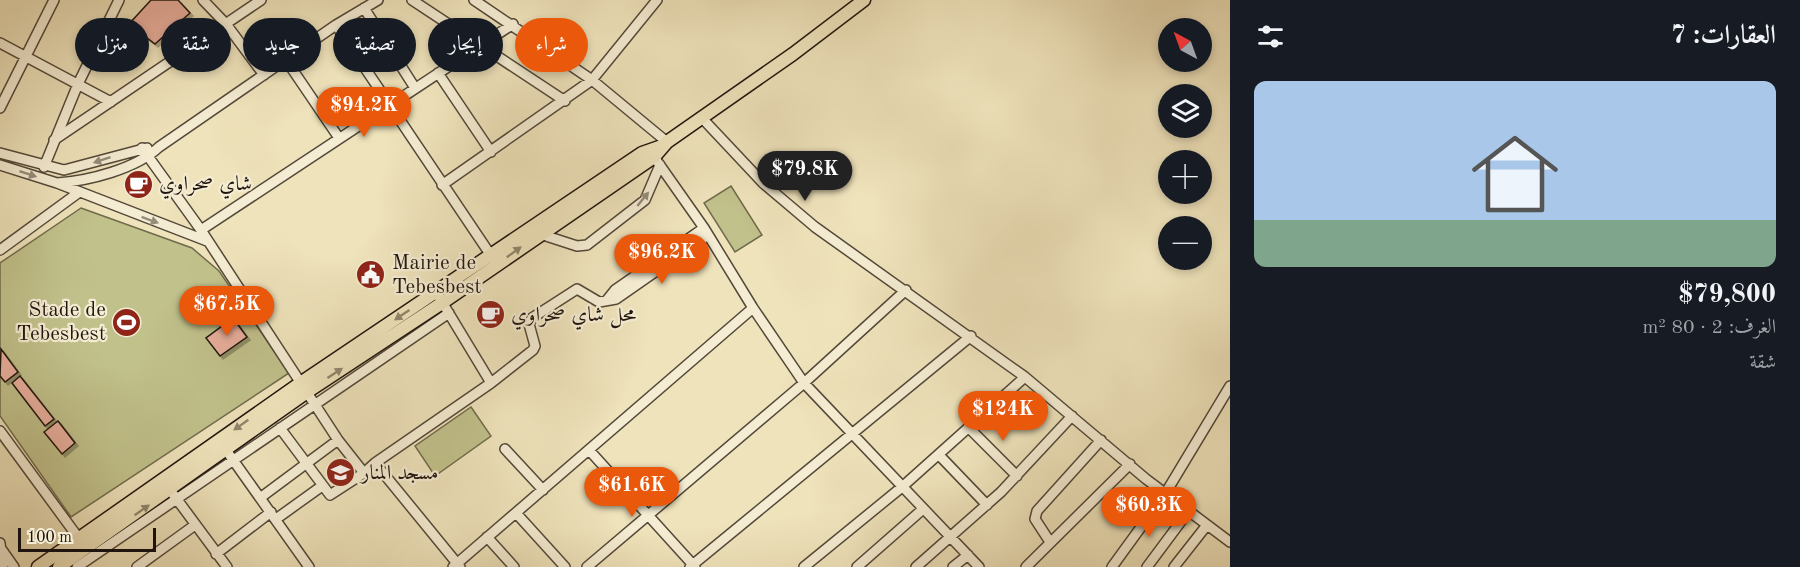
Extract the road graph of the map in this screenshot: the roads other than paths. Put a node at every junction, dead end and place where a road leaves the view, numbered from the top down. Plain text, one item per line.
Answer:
1 (54, 0) edge
2 (119, 0) edge
3 (204, 0) edge
4 (261, 0) edge
5 (378, 0) edge
6 (412, 0) edge
7 (474, 0) edge
8 (657, 0) edge
9 (864, 0) edge
10 (364, 8) junction
11 (220, 18) edge
12 (348, 18) edge
13 (440, 18) edge
14 (231, 21) edge
15 (513, 24) junction
16 (231, 31) edge
17 (503, 31) edge
18 (0, 43) edge
19 (26, 56) junction
20 (503, 59) edge
21 (161, 68) edge
22 (268, 72) edge
23 (294, 72) edge
24 (368, 72) edge
25 (441, 72) edge
26 (438, 74) junction
27 (264, 75) junction
28 (592, 80) junction
29 (78, 84) junction
30 (416, 88) junction
31 (565, 101) junction
32 (111, 102) junction
33 (391, 105) junction
34 (0, 108) edge
35 (701, 117) junction
36 (339, 138) junction
37 (54, 140) junction
38 (159, 147) junction
39 (142, 148) junction
40 (491, 152) junction
41 (658, 152) junction
42 (0, 153) edge
43 (148, 157) junction
44 (0, 165) edge
45 (44, 167) junction
46 (57, 183) junction
47 (442, 185) junction
48 (78, 193) junction
49 (201, 230) junction
50 (706, 232) junction
51 (540, 234) junction
52 (207, 241) junction
53 (0, 250) edge
54 (494, 260) junction
55 (906, 291) junction
56 (442, 303) junction
57 (753, 308) junction
58 (971, 336) junction
59 (1025, 377) junction
60 (491, 383) junction
61 (804, 383) junction
62 (1230, 386) edge
63 (304, 387) junction
64 (314, 405) junction
65 (1072, 416) junction
66 (280, 428) junction
67 (969, 428) junction
68 (0, 431) edge
69 (852, 436) junction
70 (338, 440) junction
71 (1101, 440) junction
72 (506, 449) dead end
73 (589, 450) junction
74 (939, 454) junction
75 (230, 455) junction
76 (375, 463) junction
77 (1130, 464) junction
78 (306, 465) junction
79 (364, 473) junction
80 (1017, 476) junction
81 (322, 486) junction
82 (902, 487) junction
83 (170, 490) junction
84 (543, 490) junction
85 (1165, 494) junction
86 (260, 498) junction
87 (987, 505) junction
88 (923, 509) junction
89 (1188, 512) junction
90 (516, 513) junction
91 (647, 515) junction
92 (274, 516) junction
93 (195, 525) junction
94 (1207, 525) junction
95 (487, 537) junction
96 (951, 537) junction
97 (80, 540) junction
98 (1050, 542) junction
99 (1230, 542) edge
100 (1, 547) edge
101 (216, 554) junction
102 (968, 555) junction
103 (457, 566) edge
104 (693, 566) edge
105 (3, 567) edge
106 (14, 567) edge
107 (38, 567) edge
108 (59, 567) edge
109 (77, 567) edge
110 (136, 567) edge
111 (227, 567) edge
112 (309, 567) edge
113 (514, 567) edge
114 (565, 567) edge
115 (587, 567) edge
116 (804, 567) edge
117 (857, 567) edge
118 (916, 567) edge
119 (953, 567) edge
120 (980, 567) edge
121 (1026, 567) edge
122 (1112, 567) edge
123 (1147, 567) edge
124 (1174, 567) edge

1 - 19 street
2 - 29 street
3 - 11 street
4 - 14 street
5 - 10 street
6 - 13 street
7 - 15 street
8 - 28 street
9 - 35 main road
10 - 12 street
10 - 30 street
15 - 17 street
15 - 28 street
16 - 27 street
18 - 19 street
19 - 29 street
19 - 34 street
20 - 31 street
21 - 32 street
22 - 27 street
23 - 36 street
24 - 33 street
25 - 26 street
26 - 30 street
26 - 40 street
27 - 38 street
28 - 31 street
28 - 41 street
29 - 32 street
29 - 37 street
30 - 33 street
31 - 40 street
32 - 37 street
33 - 36 street
33 - 47 street
35 - 41 main road
35 - 55 street
36 - 49 street
37 - 45 street
38 - 39 street
38 - 43 street
39 - 43 street
39 -> 45 street
40 - 47 street
41 - 50 street
41 - 51 main road
51 -> 41 street
41 - 54 main road
42 - 45 street
43 - 46 street
43 - 49 street
44 -> 46 street
46 - 48 street
47 - 54 street
48 -> 52 street
48 - 53 street
49 - 52 street
50 - 57 street
50 - 60 street
54 -> 51 main road
52 - 63 street
54 - 56 main road
55 - 58 street
55 - 61 street
56 - 60 street
56 - 63 main road
56 - 64 street
57 - 61 street
57 - 73 street
58 - 59 street
58 - 69 street
59 - 65 street
59 - 67 street
60 - 76 street
61 - 69 street
61 - 91 street
62 - 85 street
63 - 64 street
63 - 75 main road
63 -> 83 main road
64 - 66 street
64 - 70 street
65 - 71 street
65 - 80 street
66 - 75 street
66 - 78 street
67 - 74 street
67 - 80 street
68 - 97 street
69 - 82 street
69 - 104 street
70 - 78 street
70 - 79 street
71 - 77 street
71 - 98 street
72 - 84 street
73 - 84 street
73 - 91 street
74 - 82 street
74 - 87 street
75 - 83 main road
75 - 86 street
76 - 79 street
76 - 103 street
77 - 85 street
77 - 98 street
78 - 81 street
78 - 86 street
79 - 81 street
80 - 87 street
81 - 92 street
82 - 88 street
82 - 116 street
83 - 93 street
83 - 97 main road
108 -> 83 main road
83 - 109 street
84 - 90 street
85 - 89 street
85 - 122 street
86 - 92 street
87 - 96 street
88 - 96 street
88 - 117 street
89 - 94 street
89 - 123 street
90 - 95 street
90 - 114 street
91 - 104 street
91 - 115 street
92 - 101 street
92 - 112 street
93 - 101 street
93 - 110 street
94 - 99 street
94 - 124 street
95 - 103 street
95 - 113 street
96 - 102 street
96 - 118 street
97 - 107 main road
98 - 121 street
100 - 105 street
100 - 106 street
101 - 111 street
102 - 119 street
102 - 120 street

